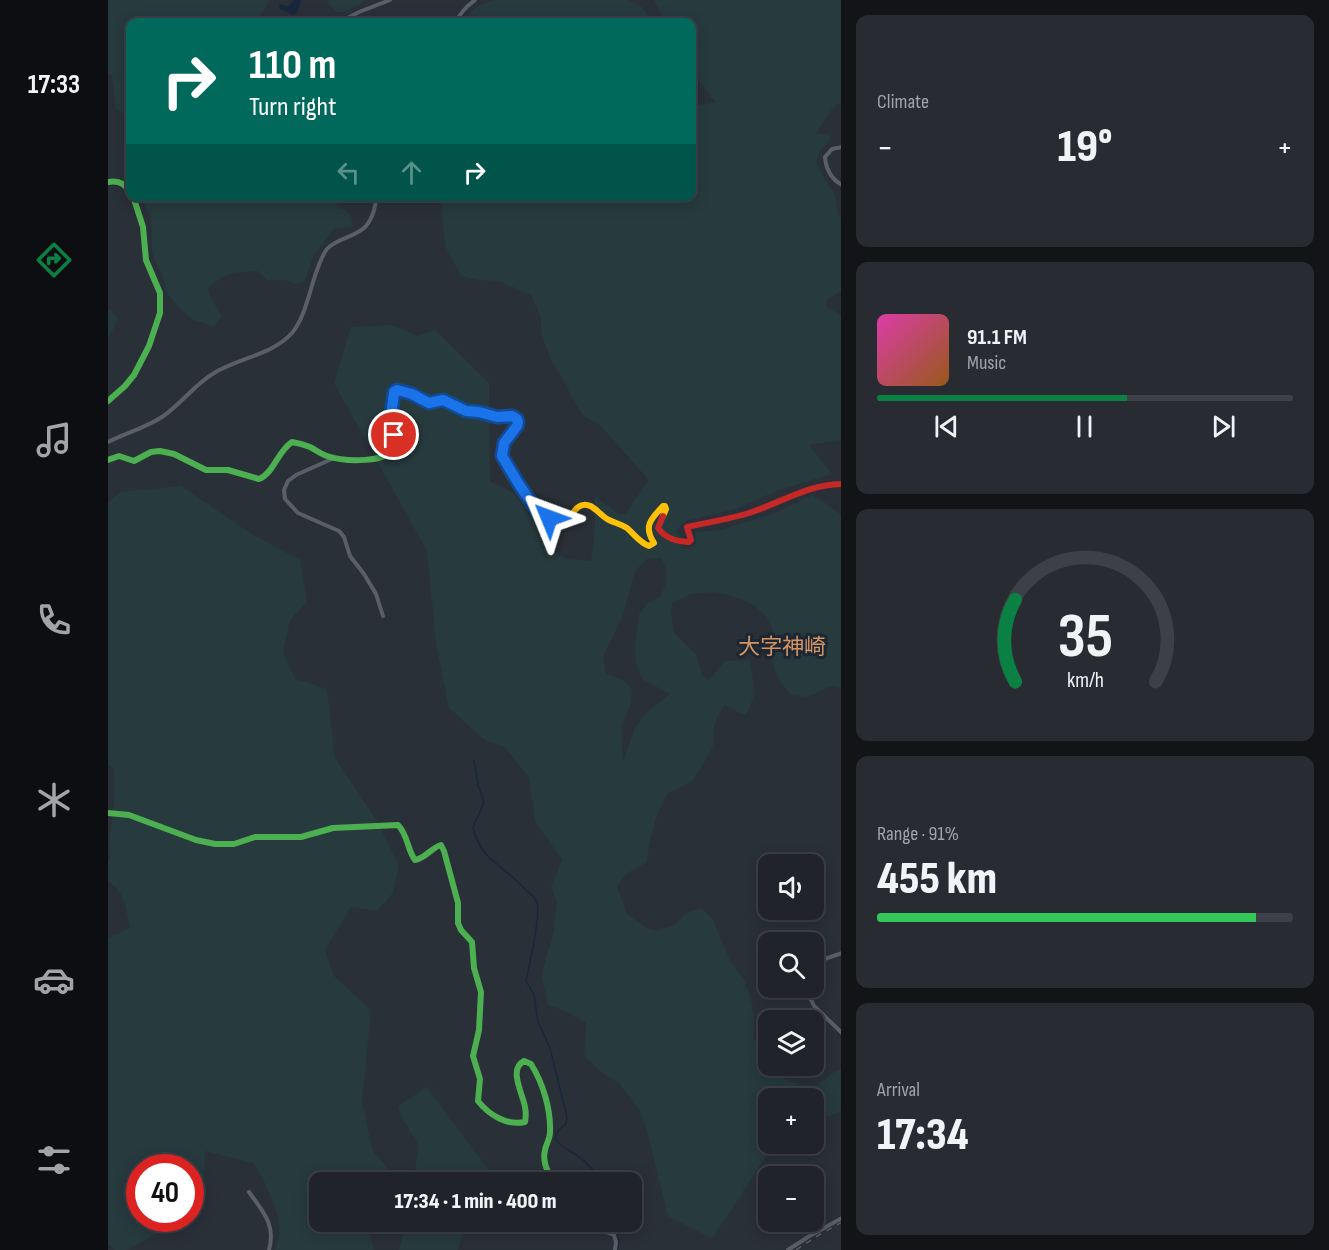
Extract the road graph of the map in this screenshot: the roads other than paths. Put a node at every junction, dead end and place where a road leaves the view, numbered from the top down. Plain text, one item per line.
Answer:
1 (390, 0) edge
2 (475, 0) edge
3 (348, 18) edge
4 (458, 18) edge
5 (841, 147) edge
6 (108, 182) edge
7 (841, 184) edge
8 (126, 185) edge
9 (135, 201) edge
10 (376, 201) edge
11 (108, 401) edge
12 (108, 442) edge
13 (334, 457) junction
14 (108, 460) edge
15 (841, 484) edge
16 (383, 616) dead end
17 (108, 813) edge
18 (841, 953) edge
19 (824, 959) edge
20 (810, 998) edge
21 (841, 1032) edge
22 (548, 1172) edge
23 (249, 1192) dead end
24 (841, 1219) edge
25 (606, 1232) edge
26 (269, 1250) edge
27 (615, 1250) edge
28 (788, 1250) edge

1 - 3 street
2 - 4 street
5 - 7 street
6 - 8 street
9 - 11 street
10 - 12 street
13 - 14 street
13 - 15 street
13 - 16 street
17 - 22 street
18 - 19 street
20 - 21 street
23 - 26 street
24 - 28 street
25 - 27 street

